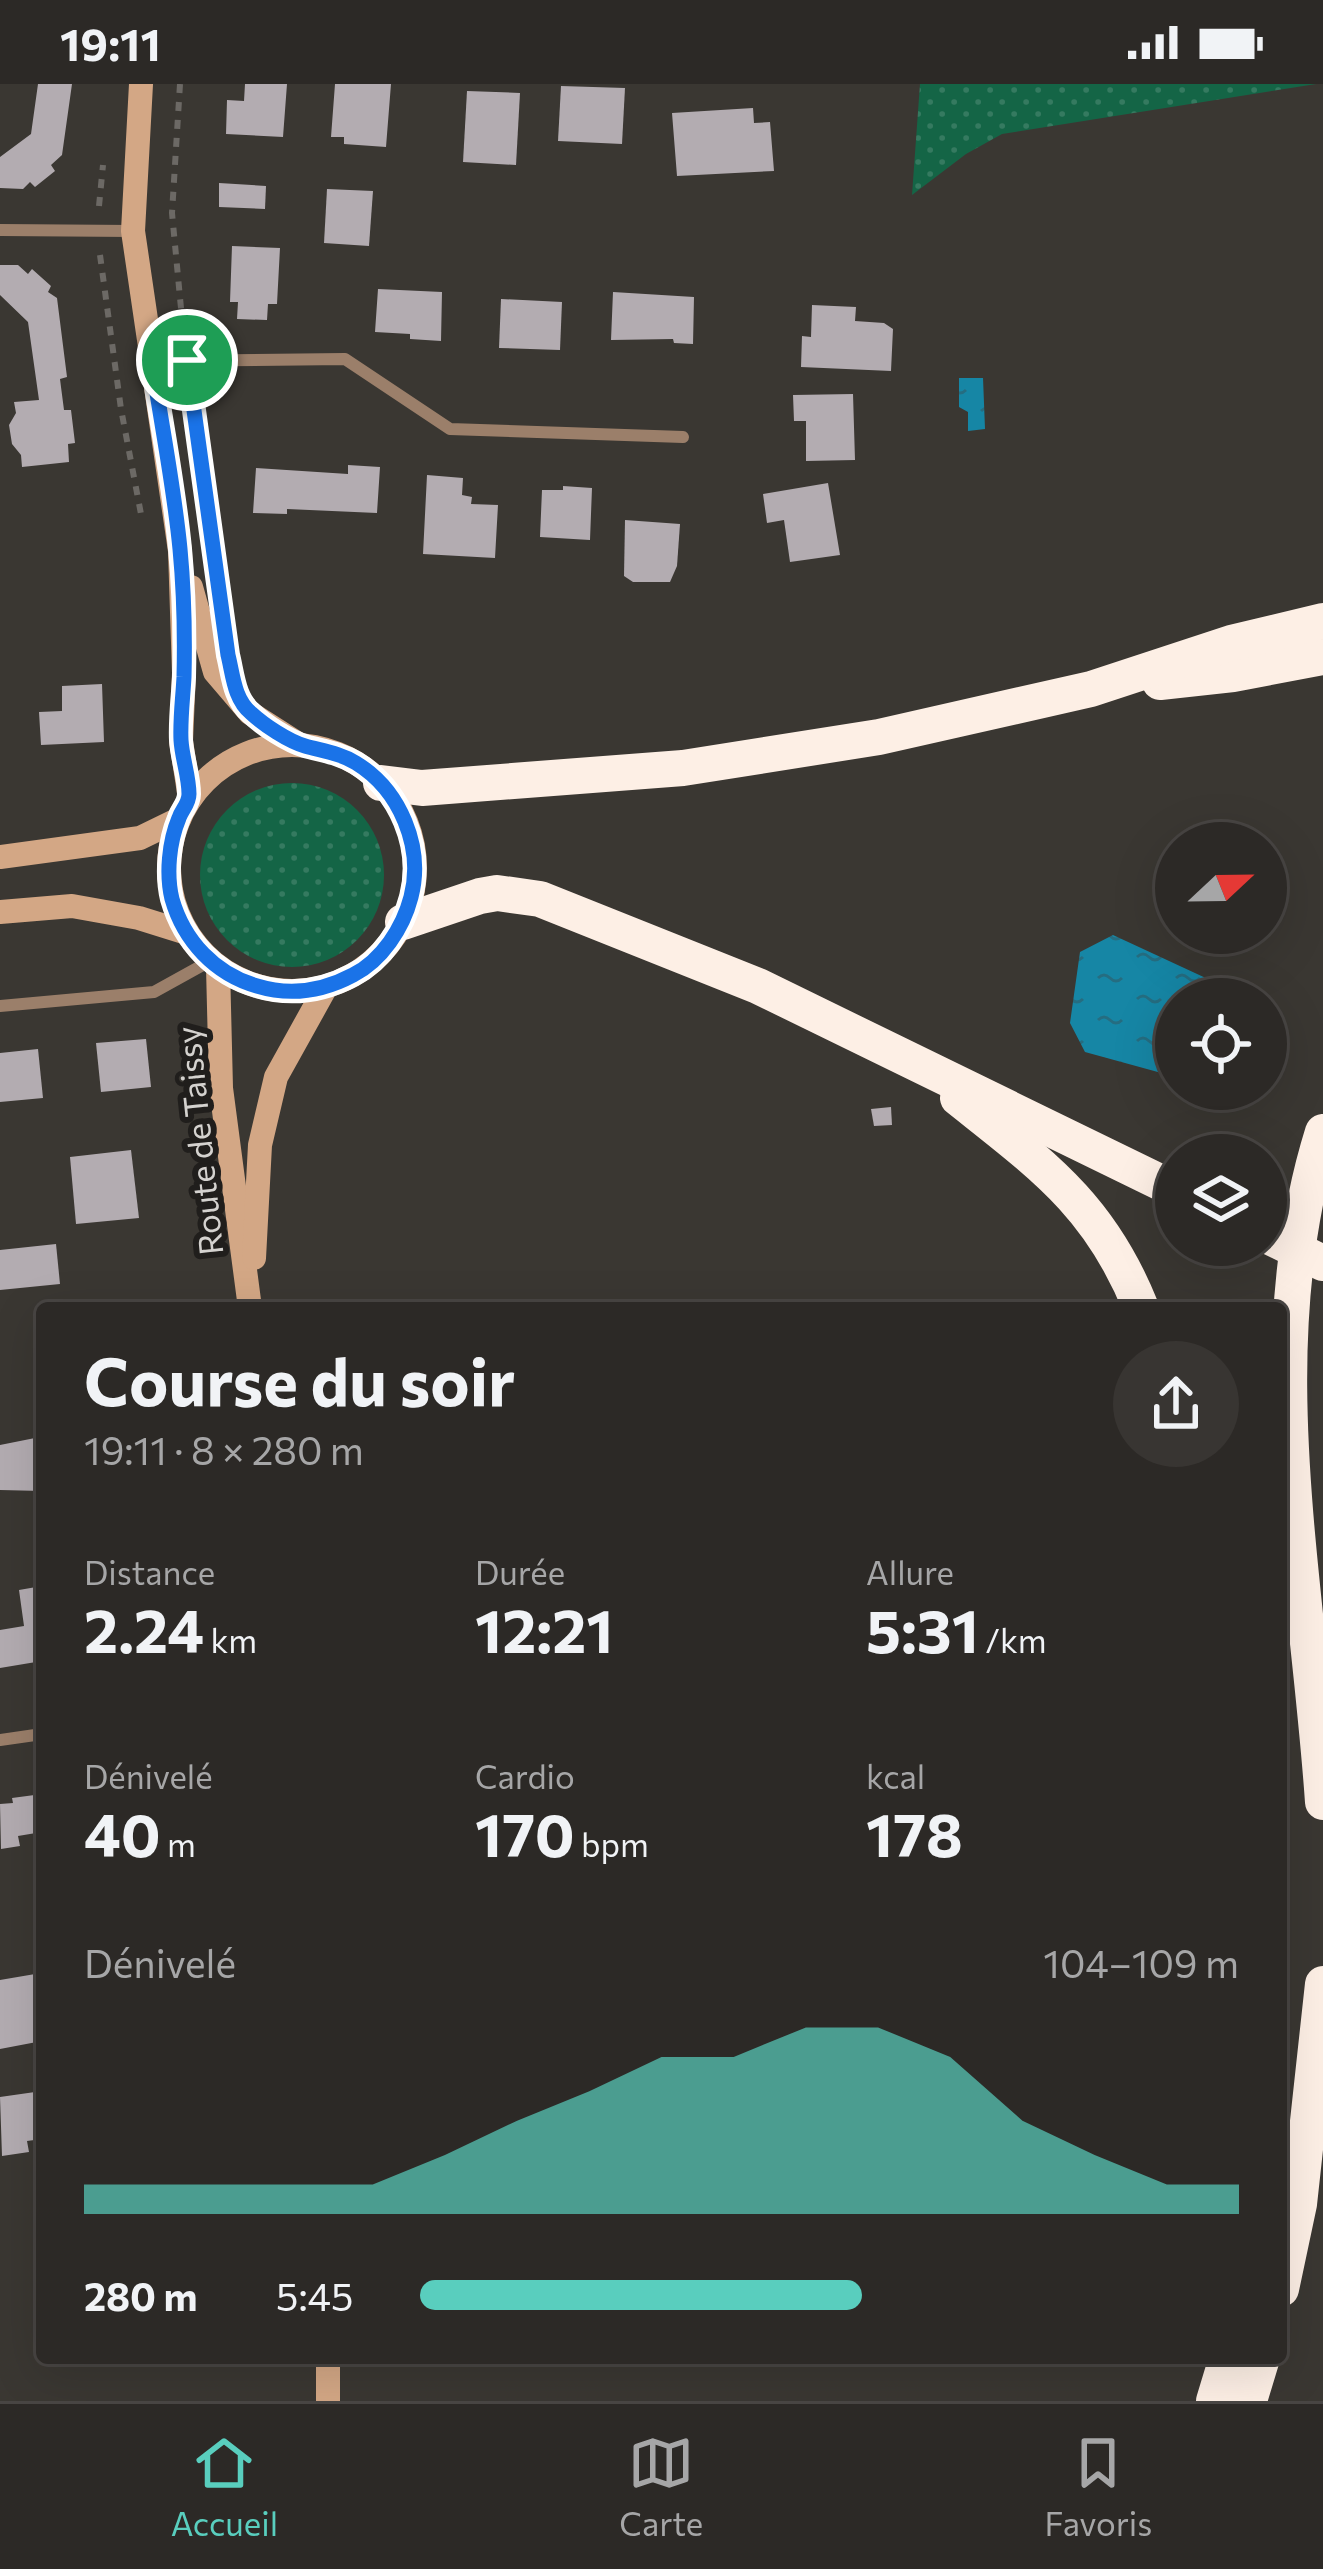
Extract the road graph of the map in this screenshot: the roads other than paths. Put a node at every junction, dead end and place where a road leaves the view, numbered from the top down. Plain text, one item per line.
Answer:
1 (141, 84) edge
2 (0, 230) edge
3 (133, 231) junction
4 (152, 361) junction
5 (683, 437) dead end
6 (180, 550) junction
7 (1323, 621) edge
8 (1323, 657) edge
9 (1091, 689) junction
10 (300, 745) junction
11 (381, 783) junction
12 (184, 809) junction
13 (0, 856) edge
14 (0, 912) edge
15 (403, 922) junction
16 (187, 933) junction
17 (214, 964) junction
18 (326, 987) junction
19 (0, 1006) edge
20 (904, 1055) junction
21 (1323, 1132) edge
22 (1155, 1180) edge
23 (1287, 1245) edge
24 (1323, 1263) edge
25 (250, 1302) edge
26 (251, 1302) edge
27 (1138, 1302) edge
28 (36, 1735) edge
29 (0, 1741) edge
30 (1323, 1802) edge
31 (1323, 1984) edge
32 (1287, 2256) edge
33 (328, 2364) edge
34 (1225, 2364) edge
35 (1260, 2364) edge
36 (328, 2401) edge
37 (1214, 2401) edge
38 (1249, 2401) edge

1 - 3 street
2 - 3 street
3 - 4 street
4 - 5 street
4 - 6 street
6 - 10 street
6 - 12 street
7 - 9 highway
8 - 9 highway
9 - 11 highway
10 - 11 street
10 - 12 street
11 - 15 street
12 - 13 street
12 - 16 street
14 - 16 street
15 - 18 street
15 - 20 highway
16 - 17 street
17 - 18 street
17 - 19 street
17 - 25 street, Route de Taissy
18 - 26 street, Route de Taissy
20 - 22 highway
20 - 27 highway
21 - 30 highway
23 - 24 highway, bridge
28 - 29 street
31 - 32 highway
33 - 36 street
34 - 37 highway
35 - 38 highway

